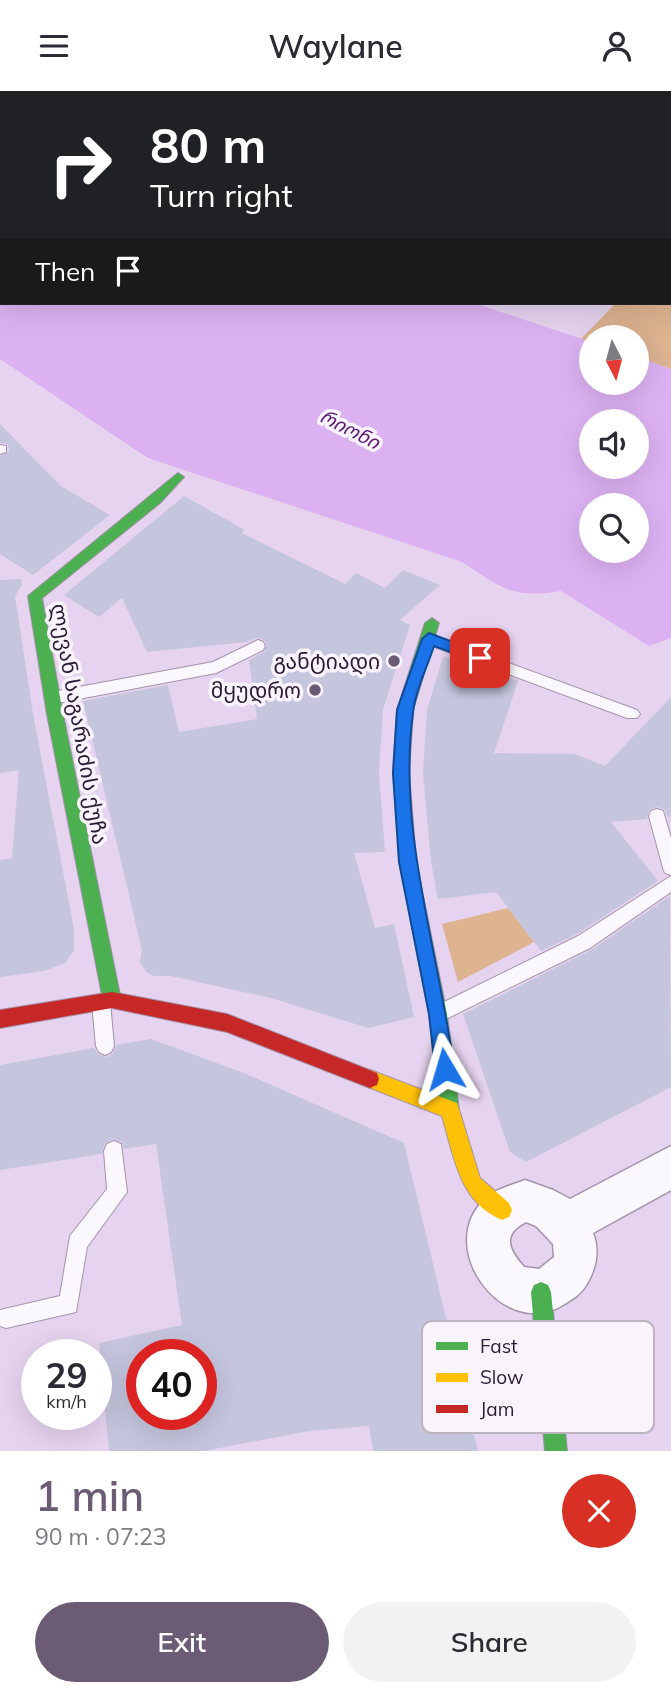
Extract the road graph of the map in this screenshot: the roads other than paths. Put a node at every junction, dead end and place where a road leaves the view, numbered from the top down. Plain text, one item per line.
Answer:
1 (178, 477) dead end
2 (430, 631) joint
3 (258, 646) dead end
4 (49, 709) junction
5 (632, 714) dead end
6 (657, 816) dead end
7 (671, 868) edge
8 (671, 883) edge
9 (106, 1001) junction
10 (438, 1014) junction
11 (0, 1019) edge
12 (105, 1046) dead end
13 (450, 1110) junction
14 (114, 1151) dead end
15 (671, 1167) edge
16 (502, 1210) junction
17 (567, 1224) junction
18 (541, 1292) junction
19 (6, 1318) dead end
20 (544, 1321) edge
21 (554, 1433) edge
22 (556, 1451) edge

1 - 4 street, ლევან საგარაძის ქუჩა
2 - 5 lane
2 - 10 street
3 - 4 lane
4 - 9 street, ლევან საგარაძის ქუჩა
6 - 7 lane
8 - 10 lane
9 - 11 street
9 - 12 lane
9 - 13 street
10 - 13 street
13 - 16 street
14 - 19 lane
15 - 17 street
16 - 17 street
16 - 18 street
17 - 18 street
18 - 20 street
21 - 22 street

